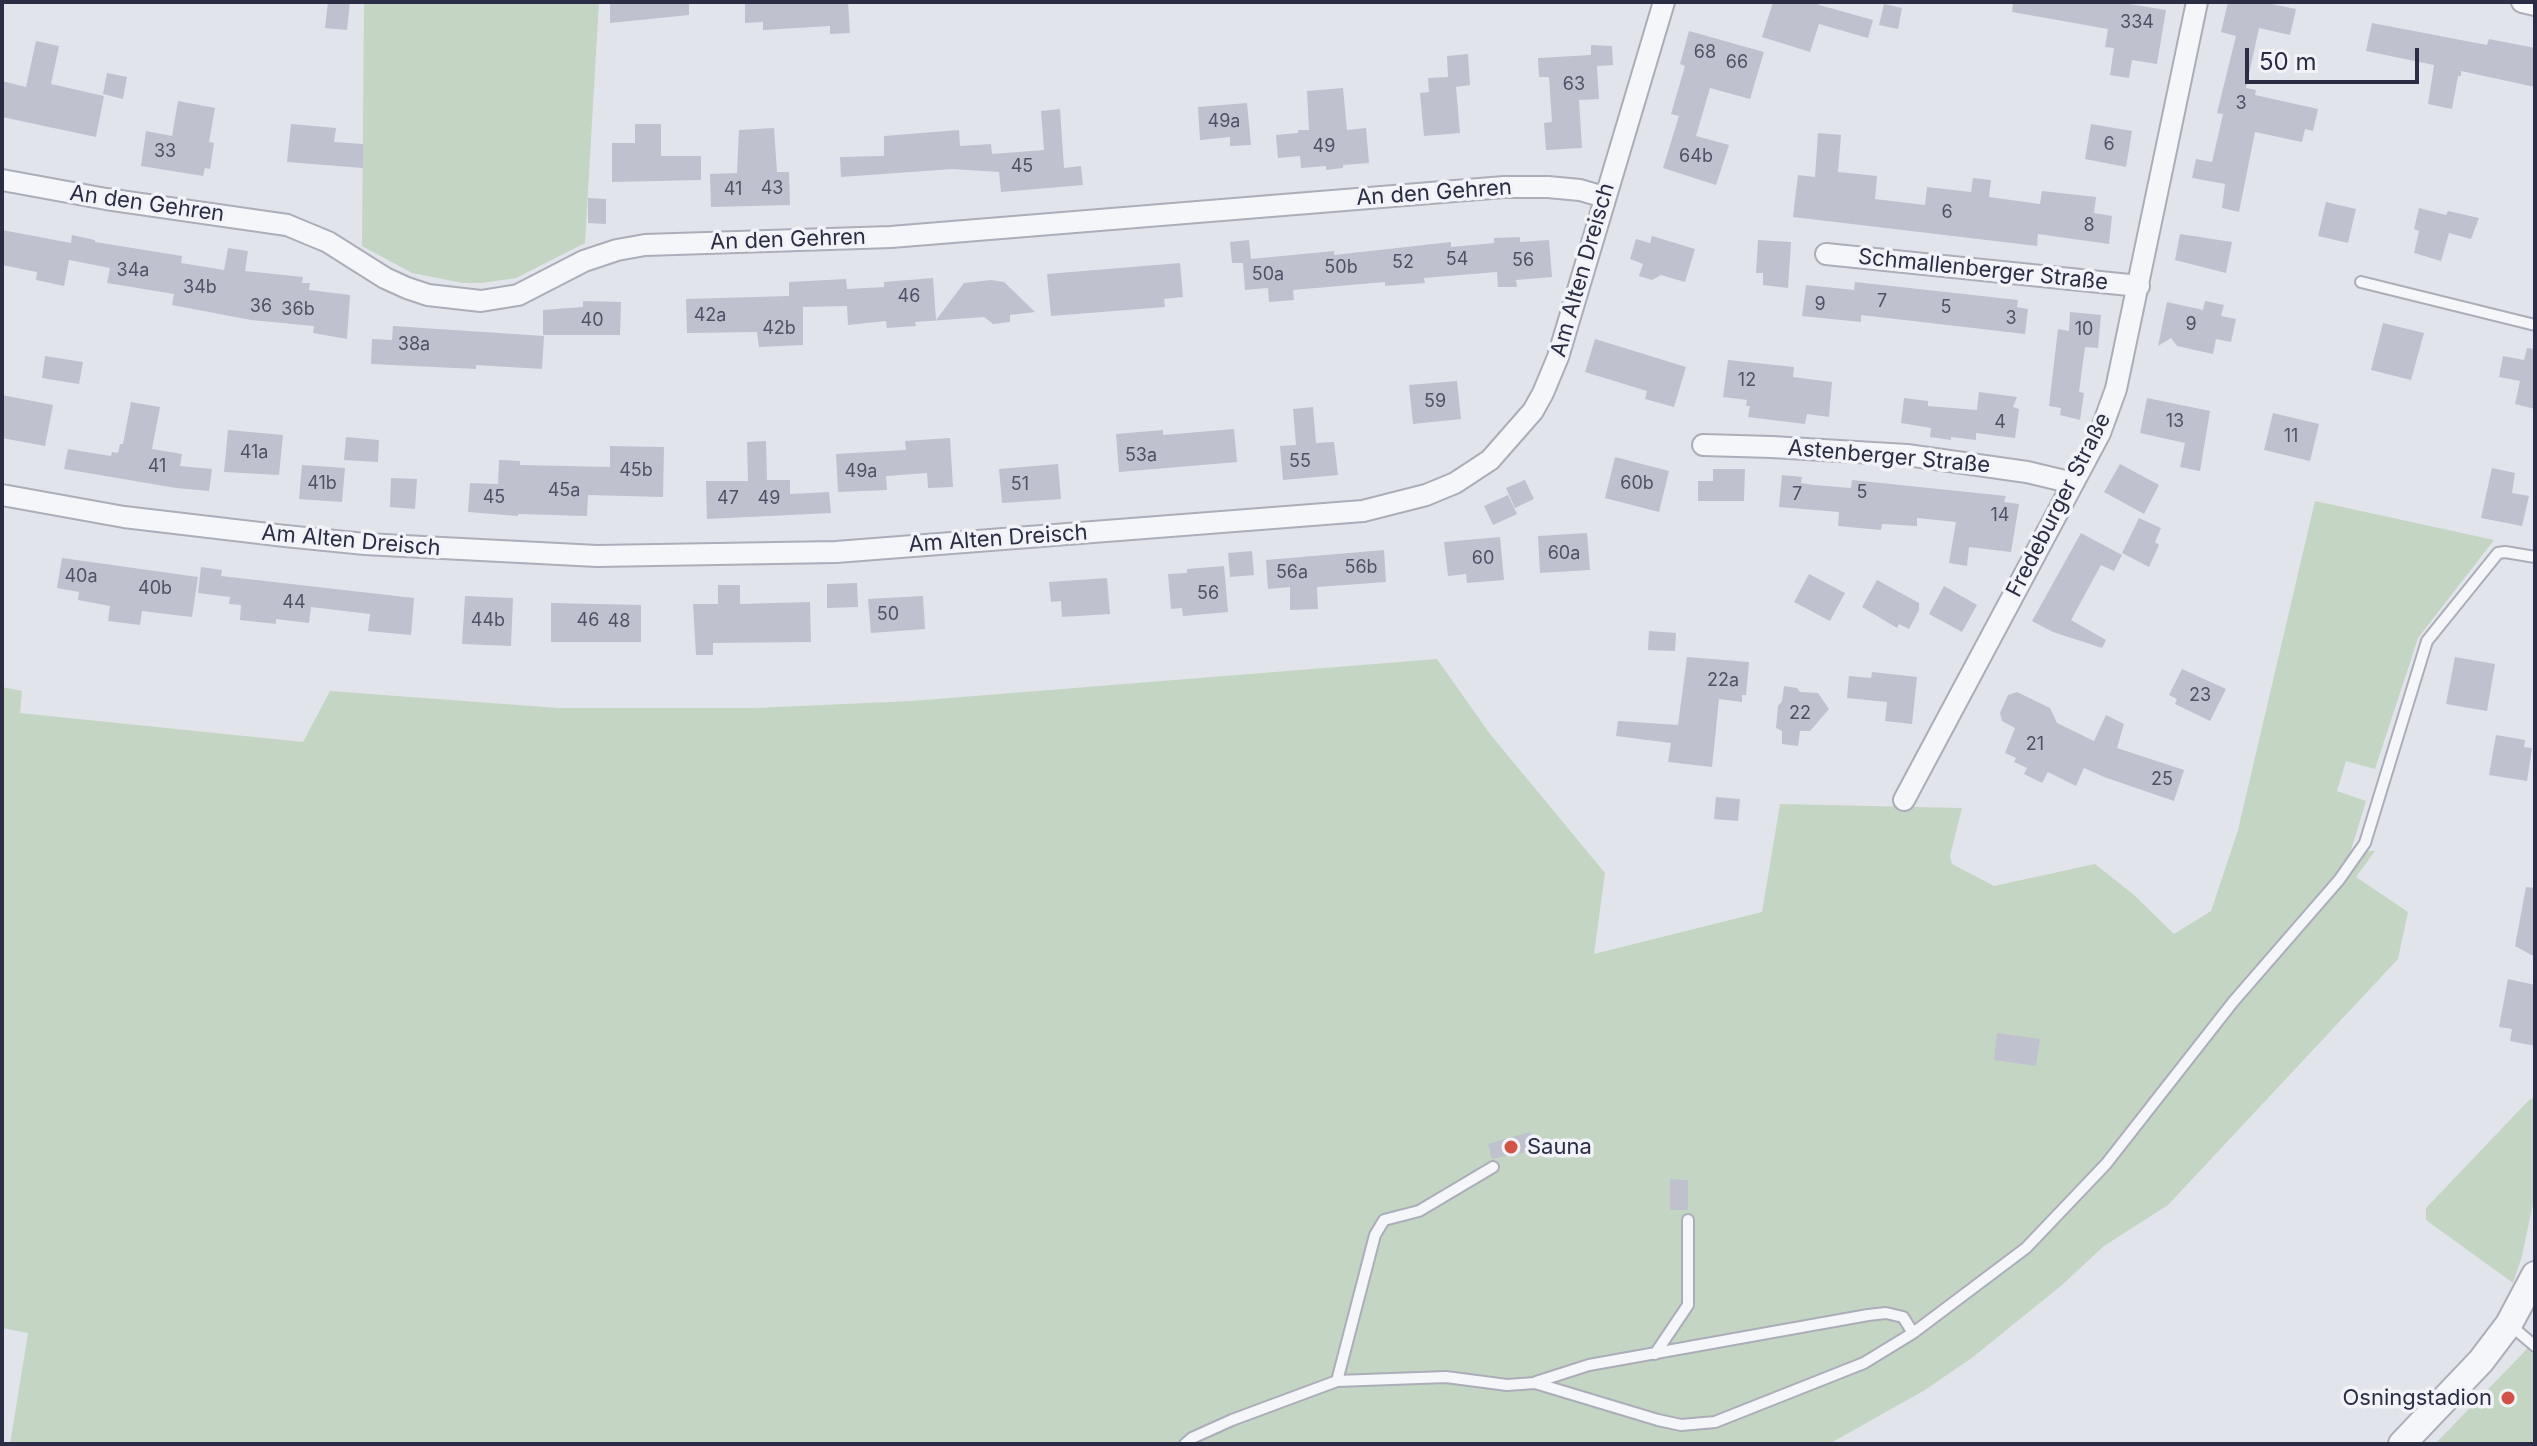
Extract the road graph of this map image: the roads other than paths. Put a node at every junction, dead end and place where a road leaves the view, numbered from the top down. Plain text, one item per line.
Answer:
1 (1664, 2) edge
2 (2197, 2) edge
3 (2522, 2) edge
4 (2535, 5) edge
5 (2, 180) edge
6 (1604, 197) junction
7 (1826, 254) dead end
8 (2361, 282) dead end
9 (2139, 286) junction
10 (2535, 325) edge
11 (1703, 445) dead end
12 (2073, 483) junction
13 (2, 495) edge
14 (2535, 557) edge
15 (1904, 800) dead end
16 (1493, 1167) dead end
17 (1688, 1220) dead end
18 (2535, 1275) edge
19 (2509, 1324) junction
20 (1913, 1333) junction
21 (2535, 1346) edge
22 (1655, 1354) junction
23 (1337, 1381) junction
24 (1535, 1383) junction
25 (1185, 1444) edge
26 (2402, 1444) edge

1 - 6 street, Am Alten Dreisch
2 - 9 street, Fredeburger Straße
3 - 4 street
5 - 6 street, An den Gehren
6 - 13 street, Am Alten Dreisch
7 - 9 street, Schmallenberger Straße
8 - 10 lane
9 - 12 street, Fredeburger Straße
11 - 12 street, Astenberger Straße
12 - 15 street, Fredeburger Straße
14 - 20 lane
16 - 23 lane
17 - 22 lane
18 - 19 street
19 - 21 lane
19 - 26 street
20 - 22 lane
20 - 24 lane
22 - 24 lane
23 - 24 lane
23 - 25 lane

